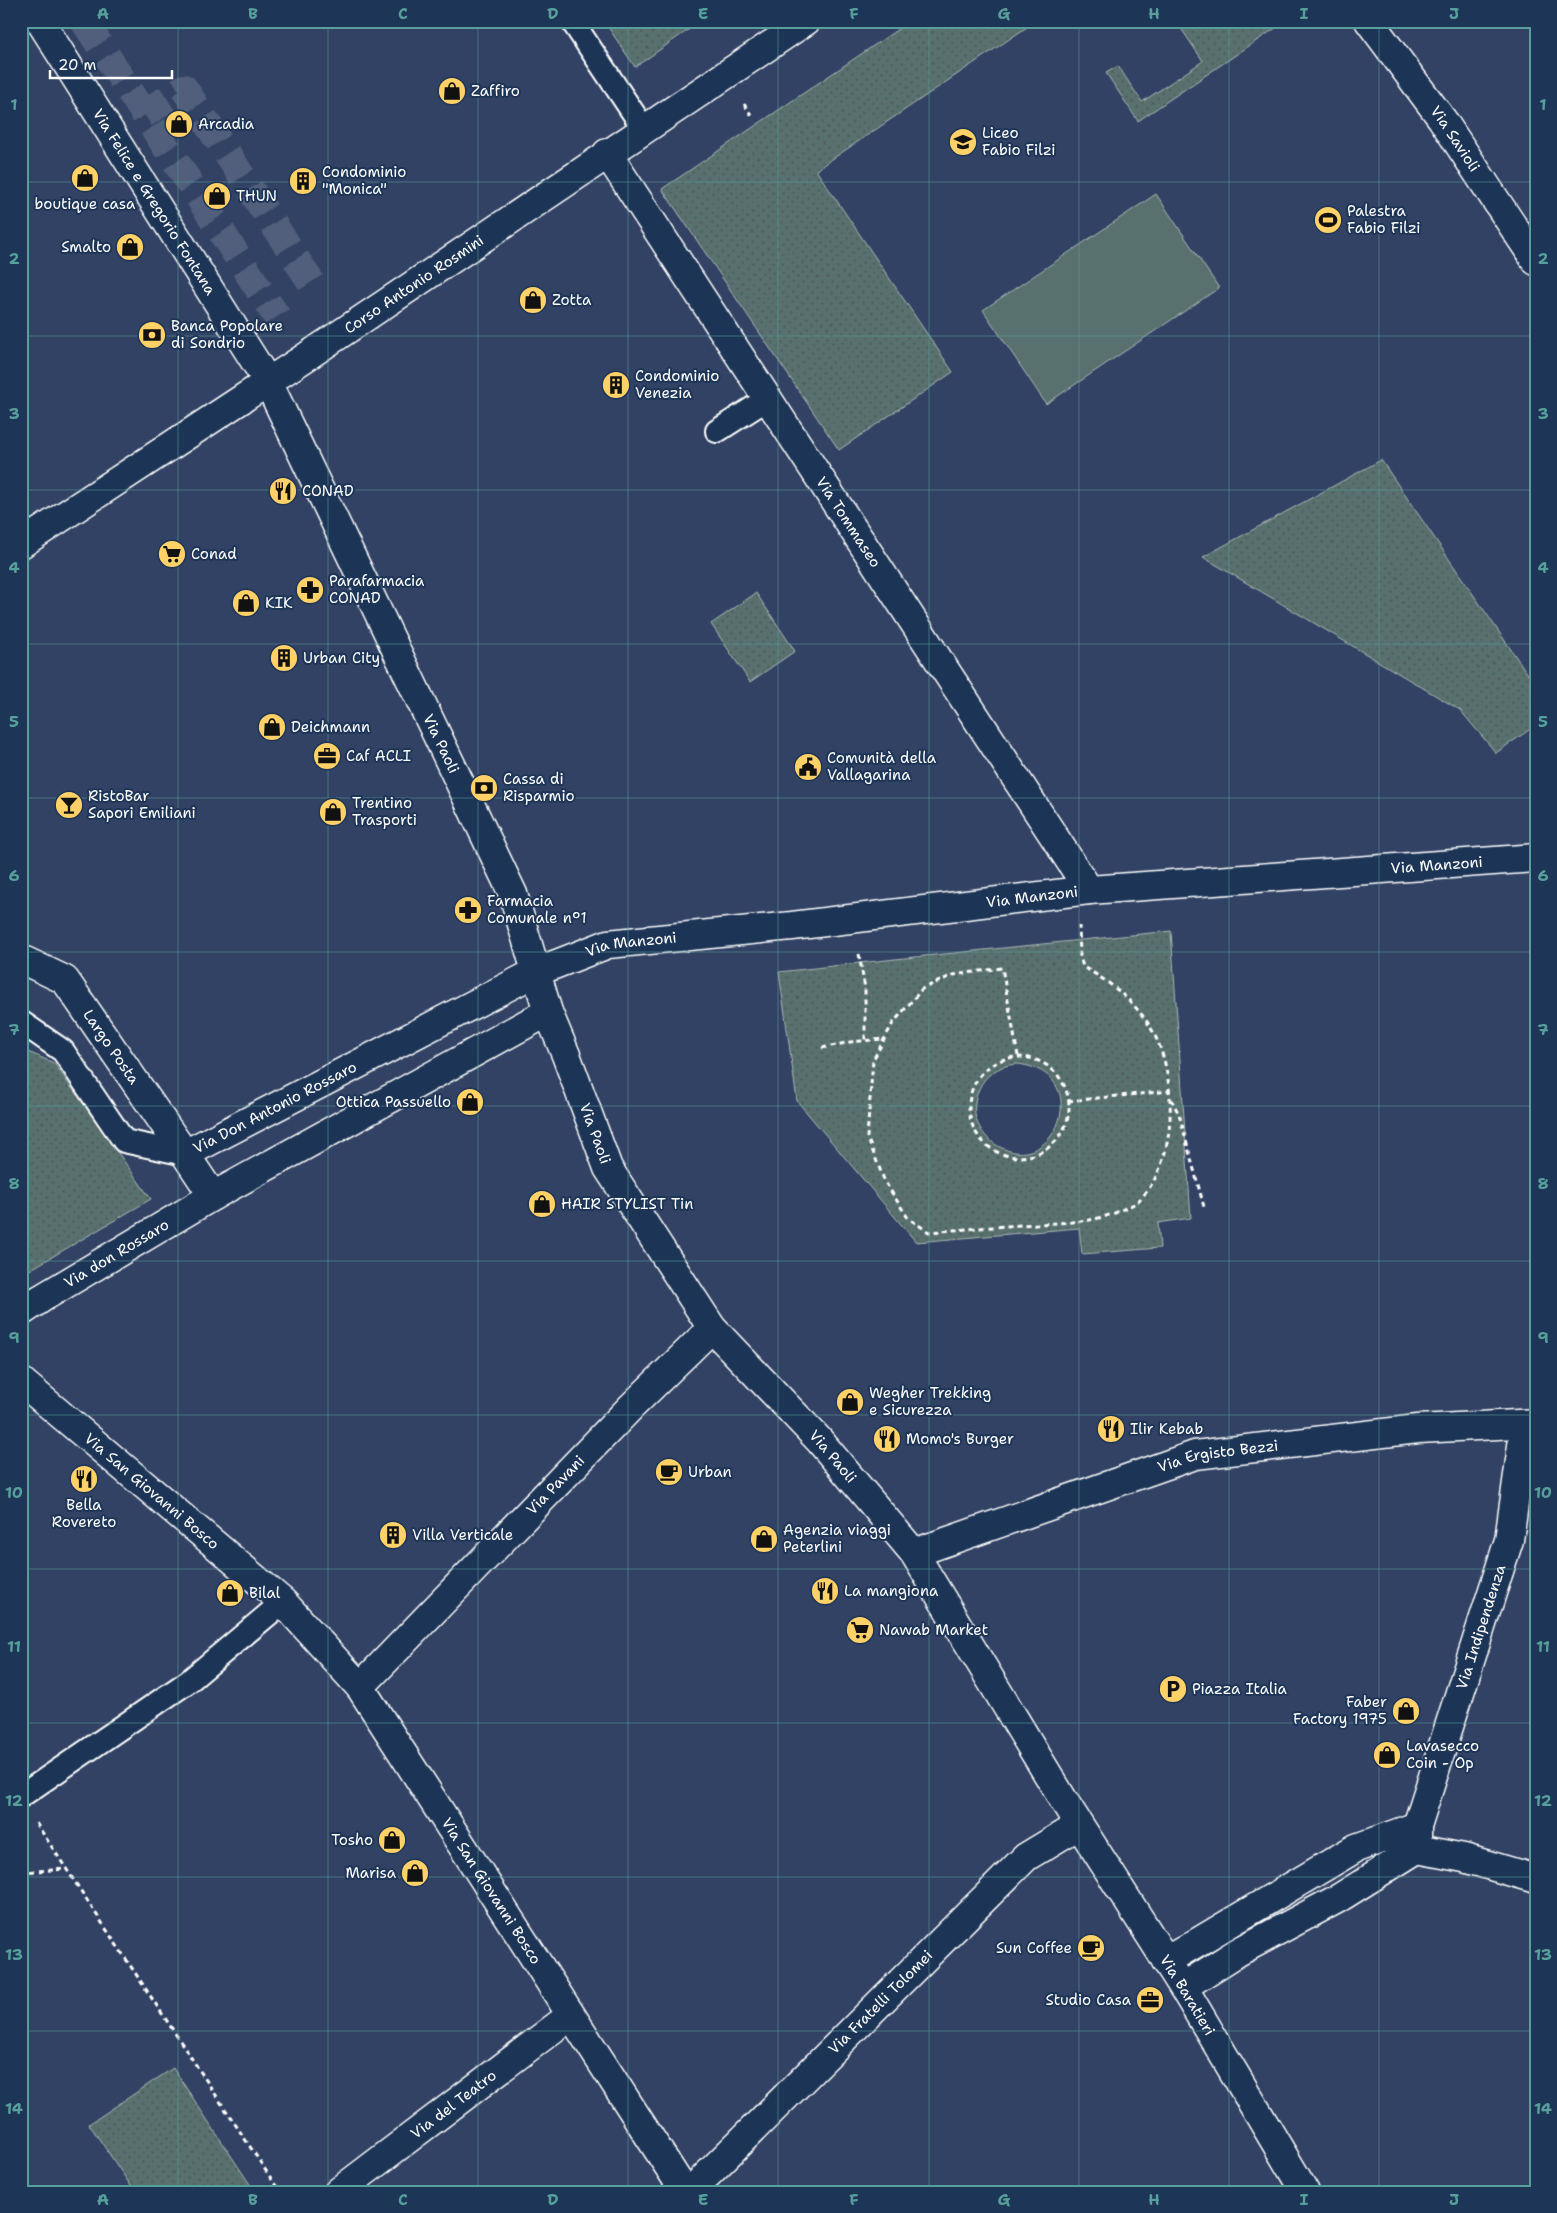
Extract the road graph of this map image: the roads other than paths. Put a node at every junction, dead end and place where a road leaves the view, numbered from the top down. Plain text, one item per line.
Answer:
1 (40, 21) edge
2 (572, 21) edge
3 (806, 21) edge
4 (1369, 21) edge
5 (644, 129) junction
6 (607, 154) junction
7 (1536, 261) edge
8 (268, 382) junction
9 (767, 399) junction
10 (718, 431) dead end
11 (21, 544) edge
12 (1536, 858) edge
13 (1082, 891) junction
14 (21, 959) edge
15 (536, 972) junction
16 (548, 1012) junction
17 (21, 1022) edge
18 (185, 1154) junction
19 (213, 1196) junction
20 (21, 1312) edge
21 (712, 1328) junction
22 (21, 1381) edge
23 (1530, 1423) edge
24 (914, 1553) junction
25 (283, 1602) junction
26 (360, 1687) junction
27 (1064, 1801) joint
28 (26, 1805) edge
29 (1079, 1825) junction
30 (1417, 1838) junction
31 (1536, 1878) edge
32 (1166, 1961) junction
33 (1183, 1987) junction
34 (570, 2016) junction
35 (338, 2192) edge
36 (685, 2192) edge
37 (690, 2192) edge
38 (1305, 2192) edge

1 - 8 street, Via Felice e Gregorio Fontana
2 - 5 lane
3 - 5 street, Corso Antonio Rosmini
4 - 7 street, Via Savioli
5 - 6 street, Corso Antonio Rosmini
6 - 8 street, Corso Antonio Rosmini
6 - 9 street, Via Tommaseo
8 - 11 street, Corso Antonio Rosmini
8 - 15 street, Via Paoli
9 - 10 lane
9 - 13 street, Via Tommaseo
12 - 13 street, Via Manzoni
13 - 15 street, Via Manzoni
14 - 18 street, Largo Posta
15 - 16 street, Via Paoli
15 - 18 street, Via Don Antonio Rossaro
16 - 19 street
16 - 21 street, Via Paoli
17 - 18 lane
18 - 19 street, Via Don Antonio Rossaro
19 - 20 street, Via don Rossaro
21 - 24 street, Via Paoli
21 - 26 street, Via Pavani
22 - 25 street, Via San Giovanni Bosco
23 - 24 street, Via Ergisto Bezzi
23 - 30 street, Via Indipendenza
24 - 27 street, Via Paoli
25 - 26 street, Via San Giovanni Bosco
25 - 28 lane
26 - 34 street, Via San Giovanni Bosco
27 - 29 street, Via Baratieri
29 - 32 street, Via Baratieri
29 - 37 street, Via Fratelli Tolomei
30 - 31 street
30 - 32 street
30 - 33 street
32 - 33 street, Via Baratieri
33 - 38 street, Via Baratieri
34 - 35 street, Via del Teatro
34 - 36 street, Via San Giovanni Bosco

